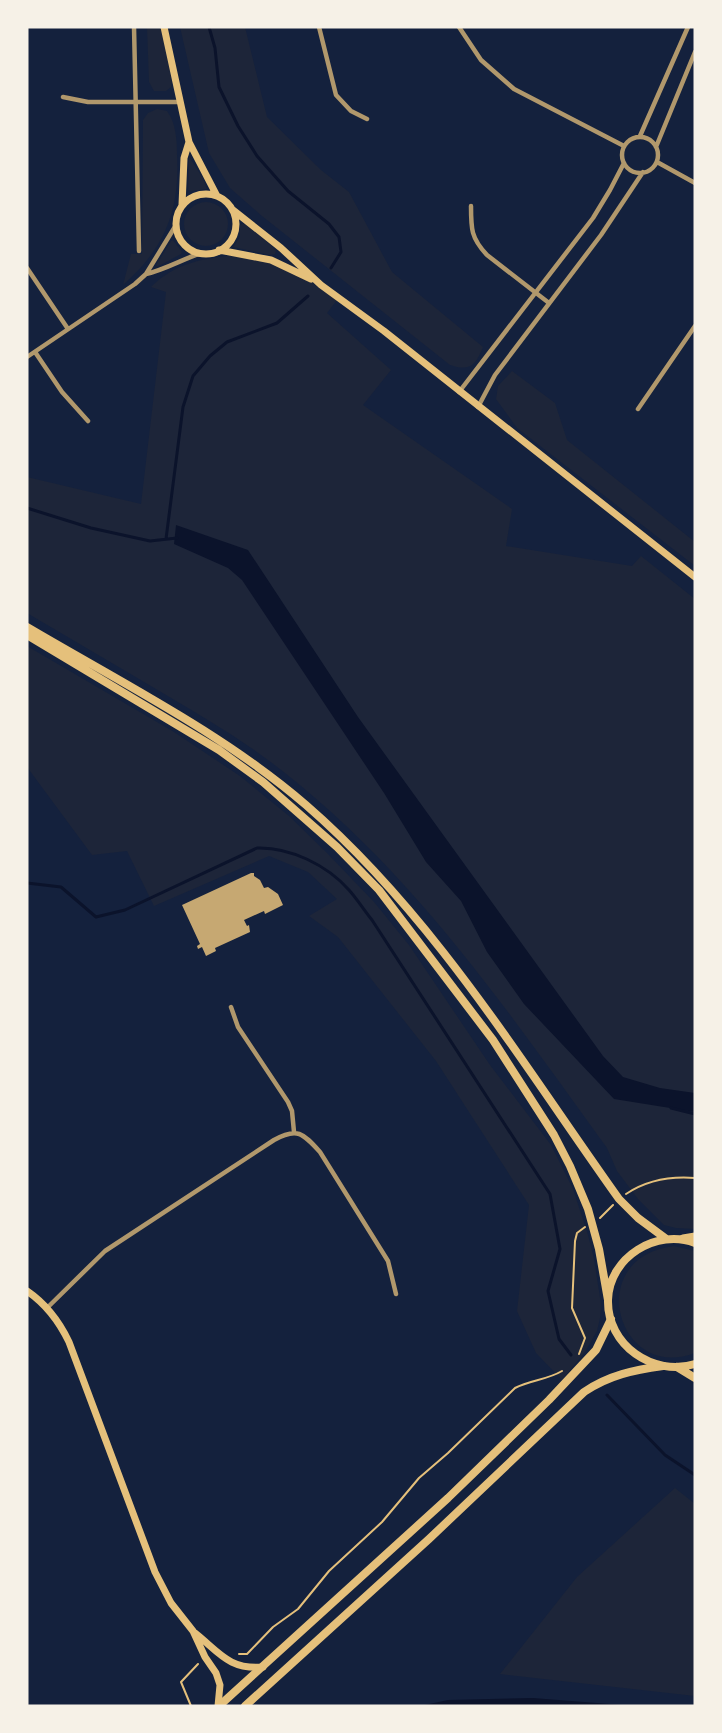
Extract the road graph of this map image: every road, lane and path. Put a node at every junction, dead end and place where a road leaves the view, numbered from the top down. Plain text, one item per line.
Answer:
1 (134, 27) edge
2 (164, 27) edge
3 (319, 27) edge
4 (459, 27) edge
5 (688, 27) edge
6 (695, 52) edge
7 (63, 97) dead end
8 (135, 102) junction
9 (179, 102) junction
10 (367, 119) dead end
11 (640, 136) junction
12 (189, 142) junction
13 (624, 146) junction
14 (656, 147) junction
15 (657, 162) junction
16 (624, 163) junction
17 (643, 172) junction
18 (695, 183) edge
19 (218, 196) junction
20 (182, 205) junction
21 (471, 206) dead end
22 (233, 210) junction
23 (176, 225) junction
24 (219, 250) junction
25 (139, 251) dead end
26 (201, 253) junction
27 (27, 268) edge
28 (146, 274) junction
29 (321, 285) junction
30 (537, 293) junction
31 (549, 303) junction
32 (695, 326) edge
33 (68, 329) junction
34 (35, 352) junction
35 (27, 357) edge
36 (459, 392) junction
37 (478, 406) junction
38 (638, 409) dead end
39 (88, 421) dead end
40 (695, 577) edge
41 (27, 627) edge
42 (27, 635) edge
43 (231, 1007) dead end
44 (294, 1132) junction
45 (695, 1178) edge
46 (619, 1199) junction
47 (592, 1223) junction
48 (695, 1236) edge
49 (665, 1238) junction
50 (683, 1238) junction
51 (695, 1243) edge
52 (27, 1291) edge
53 (396, 1294) dead end
54 (608, 1300) junction
55 (47, 1308) junction
56 (611, 1319) junction
57 (578, 1356) dead end
58 (695, 1364) edge
59 (570, 1365) dead end
60 (663, 1366) junction
61 (677, 1367) junction
62 (695, 1378) edge
63 (192, 1631) junction
64 (230, 1654) dead end
65 (205, 1657) junction
66 (262, 1667) junction
67 (191, 1706) edge
68 (218, 1706) edge
69 (245, 1706) edge

1 - 8 street
2 - 9 main road
3 - 10 street
4 - 13 street
5 - 11 street
6 - 14 street
7 - 8 street
8 - 9 street
8 - 25 street
9 - 12 main road
11 - 13 street
11 - 14 street
12 - 19 main road
12 - 20 main road
13 - 16 street
14 - 15 street
15 - 17 street
15 - 18 street
16 - 17 street
16 - 30 street
17 - 31 street
19 - 20 main road
19 - 22 main road
20 - 23 main road
21 - 30 street
22 - 24 main road
22 - 29 main road
23 - 26 main road
23 - 28 street
24 - 26 main road
24 - 29 main road
26 - 28 street
27 - 33 street
28 - 33 street
29 - 36 main road
30 - 31 street
30 - 36 street
31 - 37 street
32 - 38 street
33 - 34 street
34 - 35 street
34 - 39 street
36 - 37 main road
37 - 40 main road
41 - 46 highway
42 - 47 highway
43 - 44 street
44 - 53 street
44 - 55 street
45 - 46 path
46 - 47 path
46 - 49 highway
47 - 54 highway
47 - 57 path
48 - 50 main road
49 - 50 highway
49 - 54 highway
50 - 51 highway
52 - 55 main road
54 - 56 highway
55 - 63 main road
56 - 60 highway
56 - 66 main road
58 - 61 highway
59 - 64 path
60 - 61 highway
60 - 69 main road
61 - 62 highway
63 - 65 main road
63 - 66 main road
65 - 67 path
65 - 68 main road
66 - 68 main road

